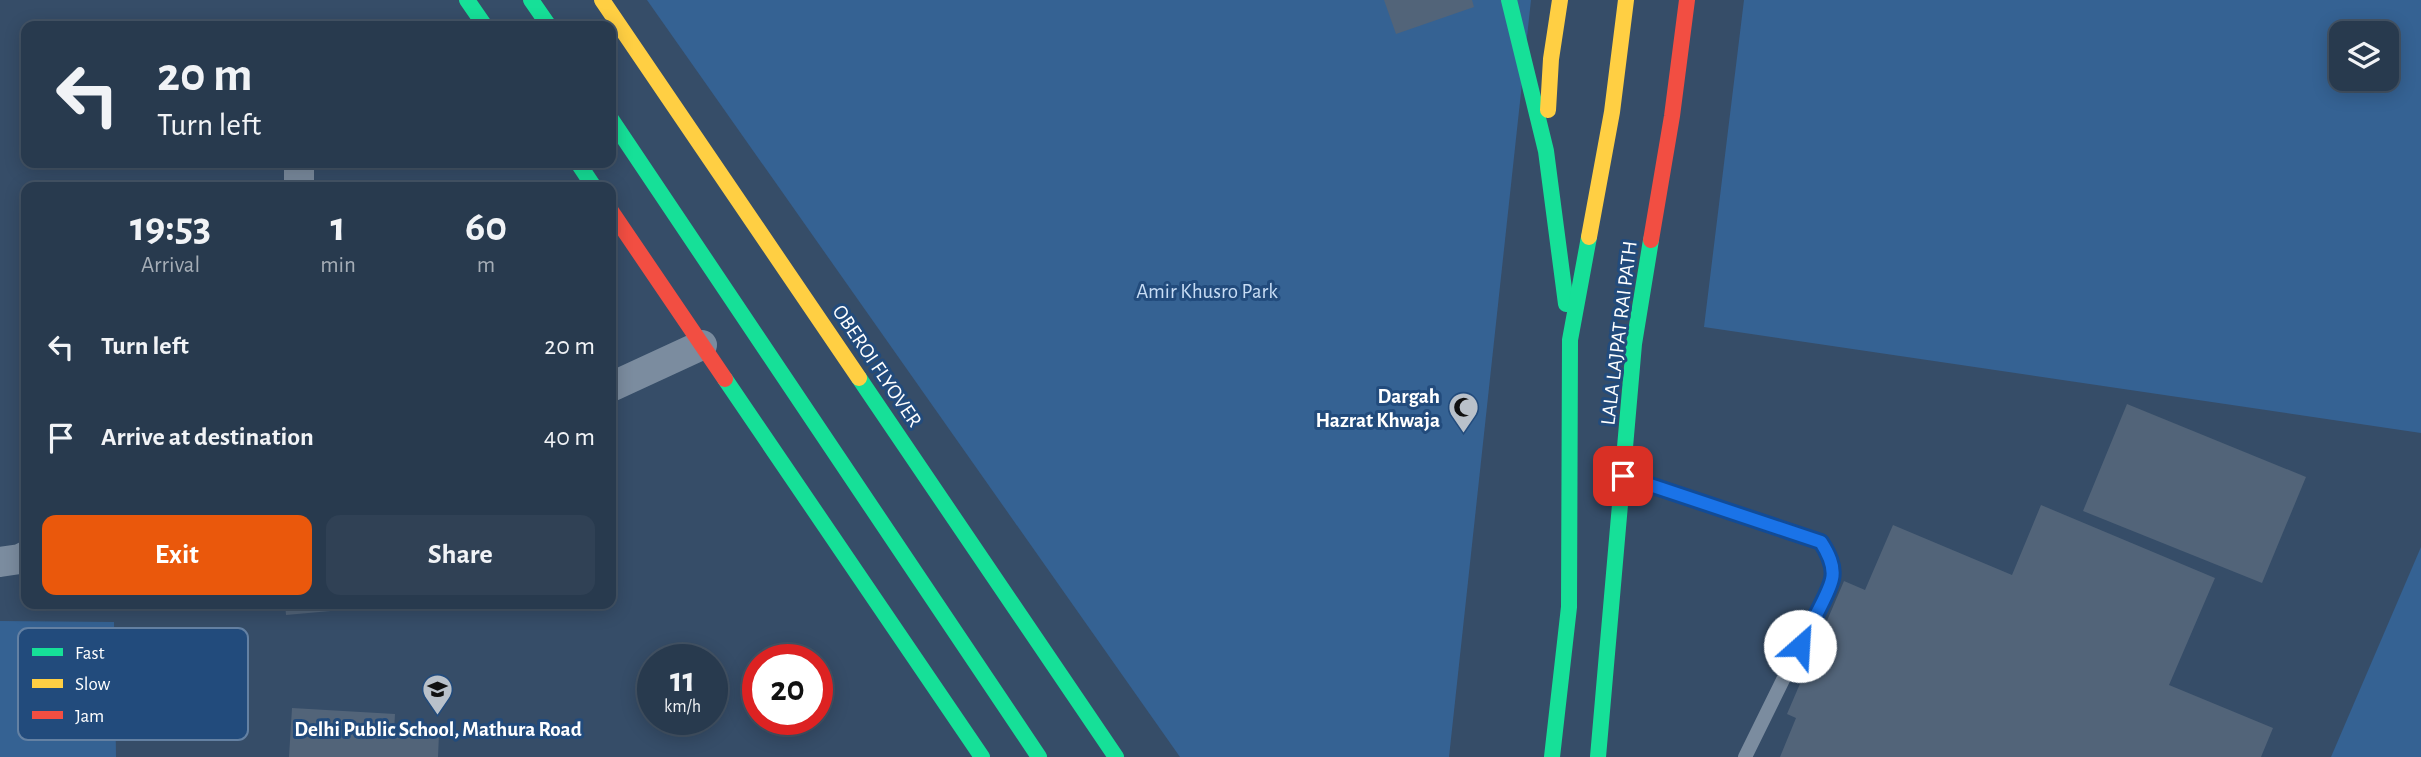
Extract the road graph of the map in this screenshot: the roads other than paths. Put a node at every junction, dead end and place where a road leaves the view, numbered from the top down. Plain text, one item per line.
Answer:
1 (467, 0) edge
2 (531, 0) edge
3 (602, 0) edge
4 (1509, 0) edge
5 (1560, 0) edge
6 (1626, 0) edge
7 (1687, 0) edge
8 (482, 21) edge
9 (546, 21) edge
10 (616, 126) edge
11 (1546, 151) junction
12 (1676, 189) dead end
13 (616, 218) edge
14 (1570, 340) junction
15 (1634, 344) junction
16 (702, 345) junction
17 (616, 385) edge
18 (1623, 476) junction
19 (21, 558) edge
20 (0, 562) edge
21 (982, 757) edge
22 (1039, 757) edge
23 (1116, 757) edge
24 (1552, 757) edge
25 (1598, 757) edge
26 (1745, 757) edge

1 - 8 main road
2 - 9 main road
3 - 23 main road, OBEROI FLYOVER
4 - 11 main road
5 - 11 main road
6 - 14 main road, LALA LAJPAT RAI PATH
7 - 15 main road, LALA LAJPAT RAI PATH
10 - 22 main road
11 - 14 main road
12 - 15 main road
13 - 16 main road
14 - 24 main road, LALA LAJPAT RAI PATH
15 - 18 main road, LALA LAJPAT RAI PATH
16 - 17 street
16 - 21 main road
18 - 25 main road, LALA LAJPAT RAI PATH
18 - 26 lane
19 - 20 street

